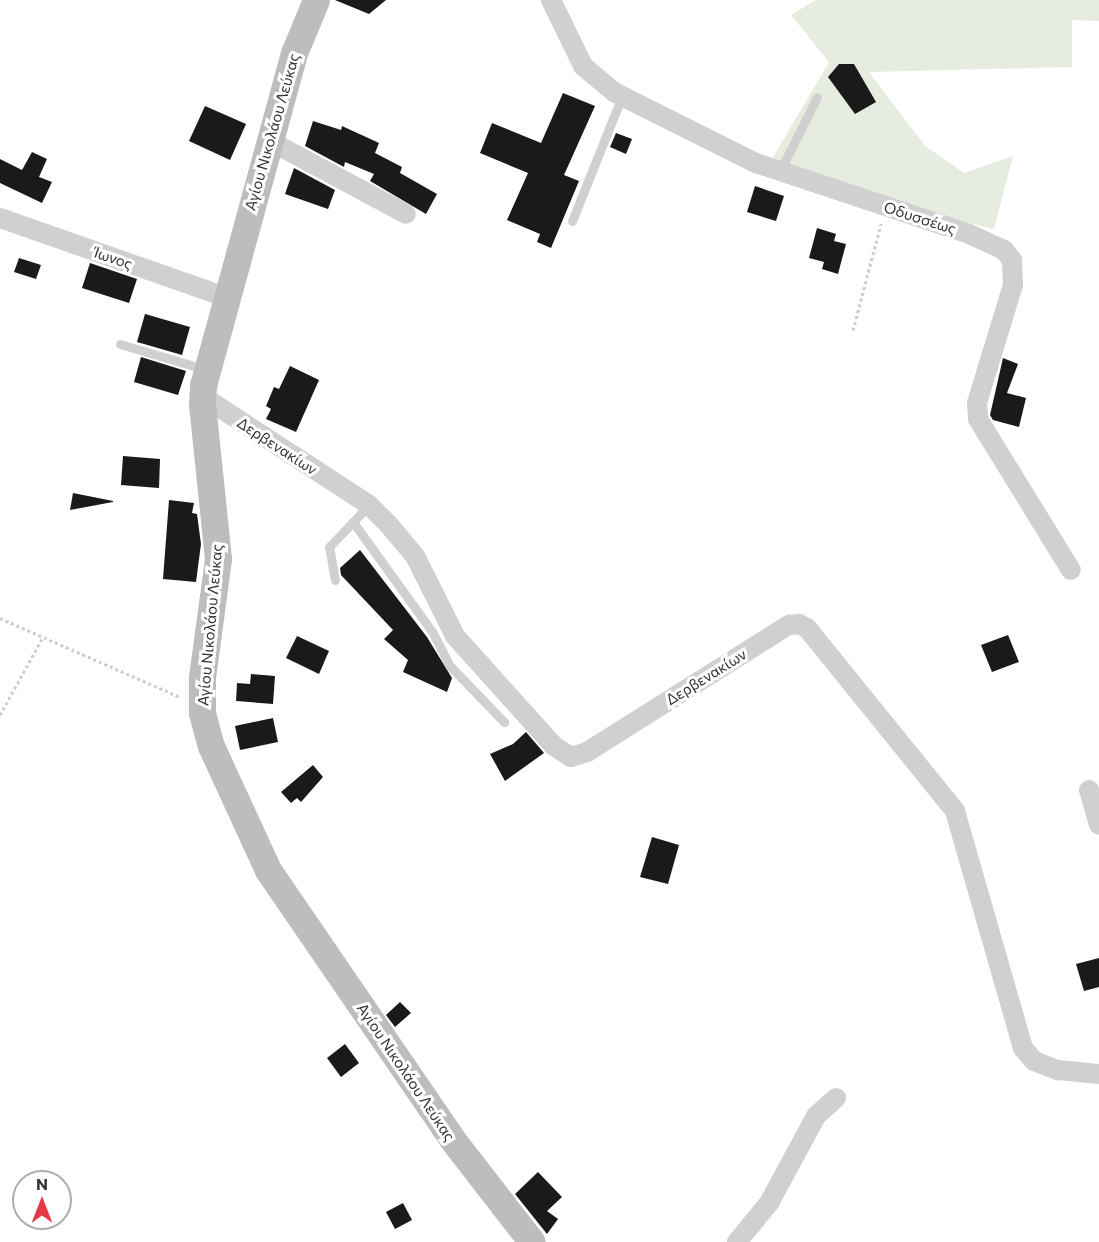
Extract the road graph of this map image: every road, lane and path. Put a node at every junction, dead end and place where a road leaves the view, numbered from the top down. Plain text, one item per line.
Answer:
1 (316, 0) edge
2 (551, 0) edge
3 (622, 96) junction
4 (817, 97) dead end
5 (270, 141) junction
6 (781, 169) junction
7 (885, 207) junction
8 (406, 214) dead end
9 (0, 218) edge
10 (572, 221) dead end
11 (226, 297) junction
12 (853, 330) dead end
13 (120, 344) dead end
14 (207, 369) junction
15 (202, 396) junction
16 (369, 505) junction
17 (353, 522) junction
18 (1071, 570) dead end
19 (335, 580) dead end
20 (0, 618) edge
21 (43, 637) junction
22 (202, 706) junction
23 (0, 715) edge
24 (504, 722) dead end
25 (1089, 789) dead end
26 (1099, 825) edge
27 (1099, 1074) edge
28 (836, 1098) dead end
29 (532, 1242) edge
30 (737, 1242) edge

1 - 5 main road, Αγίου Νικολάου Λεύκας
2 - 3 street, Οδυσσέως
3 - 6 street, Οδυσσέως
3 - 10 lane
4 - 6 lane
5 - 8 street
5 - 11 main road, Αγίου Νικολάου Λεύκας
6 - 7 street, Οδυσσέως
7 - 12 path
7 - 18 street, Οδυσσέως
9 - 11 street, Ίωνος
11 - 14 main road, Αγίου Νικολάου Λεύκας
13 - 14 lane
14 - 15 main road, Αγίου Νικολάου Λεύκας
15 - 16 street, Δερβενακίων
15 - 22 main road, Αγίου Νικολάου Λεύκας
16 - 17 lane
16 - 27 street, Δερβενακίων
17 - 19 lane
17 - 24 lane
20 - 21 path
21 - 22 path
21 - 23 path
22 - 29 main road, Αγίου Νικολάου Λεύκας
25 - 26 street
28 - 30 street

